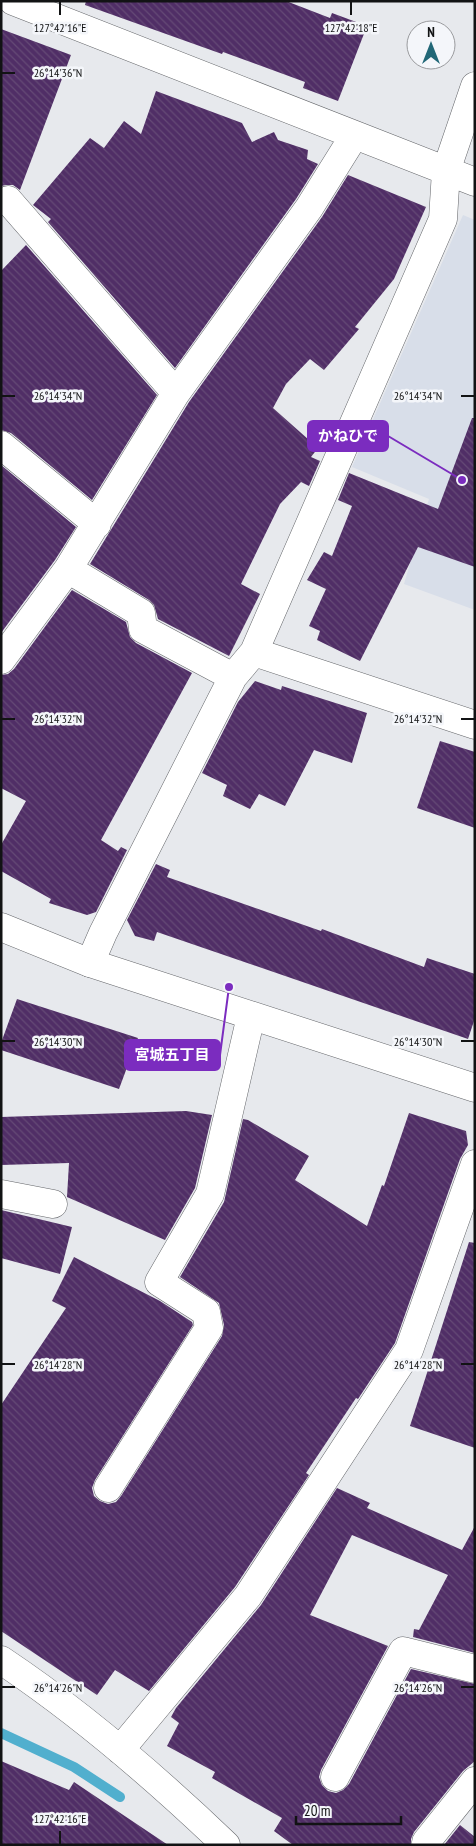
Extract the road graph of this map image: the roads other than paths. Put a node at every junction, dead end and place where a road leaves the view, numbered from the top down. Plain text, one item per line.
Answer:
1 (13, 1) edge
2 (475, 86) edge
3 (354, 136) junction
4 (446, 171) junction
5 (475, 182) edge
6 (8, 200) dead end
7 (176, 393) junction
8 (1, 445) edge
9 (96, 524) junction
10 (68, 569) junction
11 (254, 652) junction
12 (1, 660) edge
13 (233, 677) junction
14 (475, 725) edge
15 (1, 927) edge
16 (90, 963) junction
17 (251, 1016) junction
18 (475, 1088) edge
19 (475, 1164) edge
20 (1, 1194) edge
21 (53, 1204) dead end
22 (108, 1488) dead end
23 (1, 1660) edge
24 (475, 1669) edge
25 (120, 1750) junction
26 (334, 1777) dead end
27 (475, 1781) edge
28 (426, 1842) dead end
29 (226, 1845) edge

1 - 3 street
2 - 4 street
3 - 4 street
3 - 7 street
4 - 5 street
4 - 11 street
6 - 7 street
7 - 9 street
8 - 9 street
9 - 10 street
10 - 12 street
10 - 13 street
11 - 13 street
11 - 14 street
13 - 16 street
15 - 16 street
16 - 17 street
17 - 18 street
17 - 22 street
19 - 25 street
20 - 21 street
23 - 25 street
24 - 26 street
25 - 29 street
27 - 28 street

